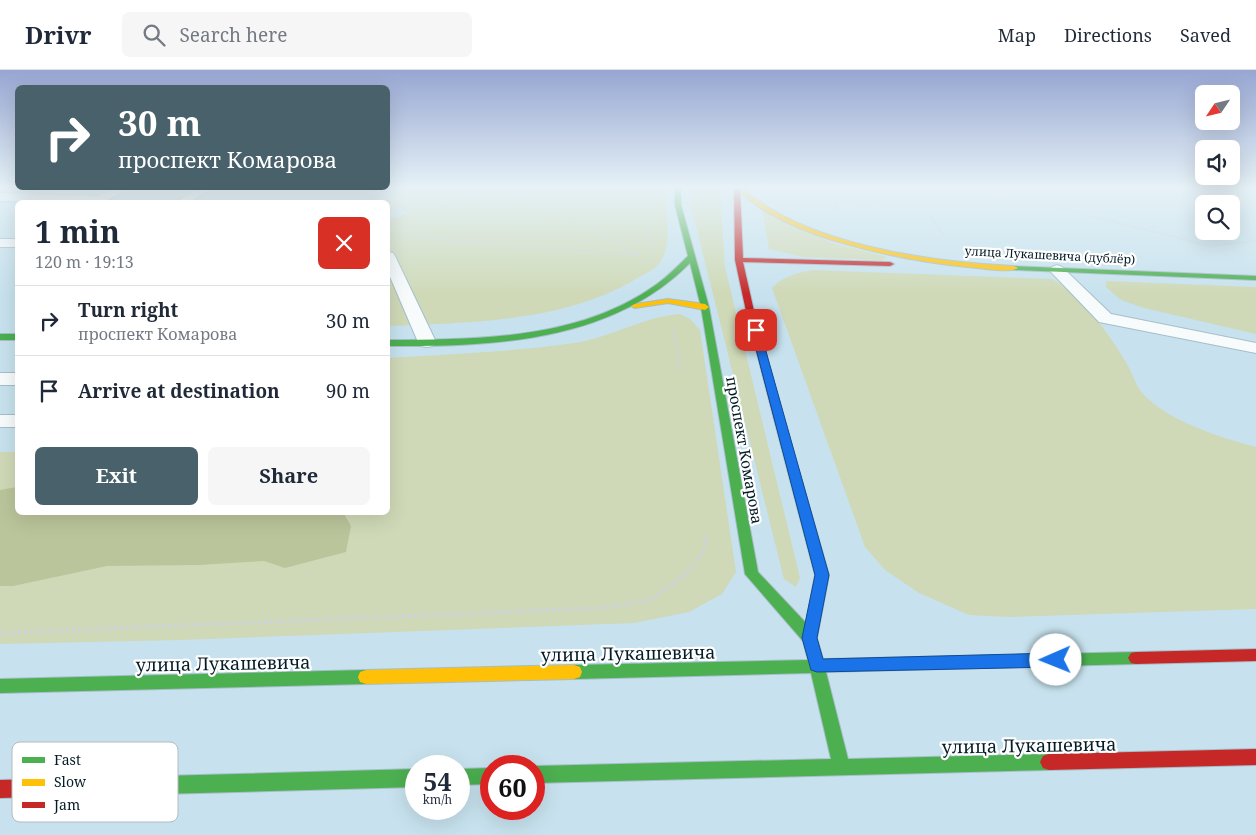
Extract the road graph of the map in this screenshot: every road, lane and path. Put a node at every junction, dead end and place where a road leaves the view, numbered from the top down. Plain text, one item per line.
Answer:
1 (579, 224) edge
2 (647, 224) edge
3 (683, 224) edge
4 (738, 224) edge
5 (794, 224) edge
6 (935, 224) edge
7 (1122, 224) edge
8 (396, 232) dead end
9 (1256, 241) edge
10 (947, 242) dead end
11 (0, 243) edge
12 (15, 244) edge
13 (1210, 246) junction
14 (1220, 249) dead end
15 (641, 255) junction
16 (647, 258) dead end
17 (692, 258) junction
18 (390, 260) edge
19 (739, 260) junction
20 (653, 261) dead end
21 (978, 267) junction
22 (1057, 270) junction
23 (1256, 278) edge
24 (668, 301) junction
25 (626, 307) junction
26 (705, 307) junction
27 (0, 337) edge
28 (15, 337) edge
29 (427, 342) junction
30 (390, 343) edge
31 (1256, 348) edge
32 (681, 377) dead end
33 (0, 379) edge
34 (15, 379) edge
35 (0, 421) edge
36 (15, 421) edge
37 (706, 528) dead end
38 (0, 633) edge
39 (810, 638) junction
40 (1256, 655) edge
41 (817, 666) junction
42 (0, 686) edge
43 (1256, 757) edge
44 (842, 768) junction
45 (545, 775) edge
46 (405, 778) edge
47 (178, 784) edge

1 - 15 path
2 - 20 path
3 - 17 main road, проспект Комарова
4 - 19 main road, проспект Комарова
5 - 21 main road, улица Лукашевича (дублёр)
6 - 10 path
7 - 13 path
8 - 15 path
9 - 13 path
11 - 12 lane
13 - 14 path
15 - 16 path
17 - 25 main road
17 - 26 main road, проспект Комарова
18 - 29 lane
19 - 21 main road
19 - 39 main road, проспект Комарова
21 - 22 main road, улица Лукашевича (дублёр)
22 - 23 main road, улица Лукашевича (дублёр)
22 - 31 lane
24 - 25 main road
24 - 26 main road
24 - 32 path
25 - 29 main road
26 - 39 main road, проспект Комарова
27 - 28 main road
29 - 30 main road
33 - 34 lane
35 - 36 lane
37 - 38 path
39 - 41 main road, проспект Комарова
40 - 41 main road, улица Лукашевича
41 - 42 main road, улица Лукашевича
41 - 44 main road, проспект Комарова
43 - 44 main road, улица Лукашевича
44 - 45 main road, улица Лукашевича
46 - 47 main road

